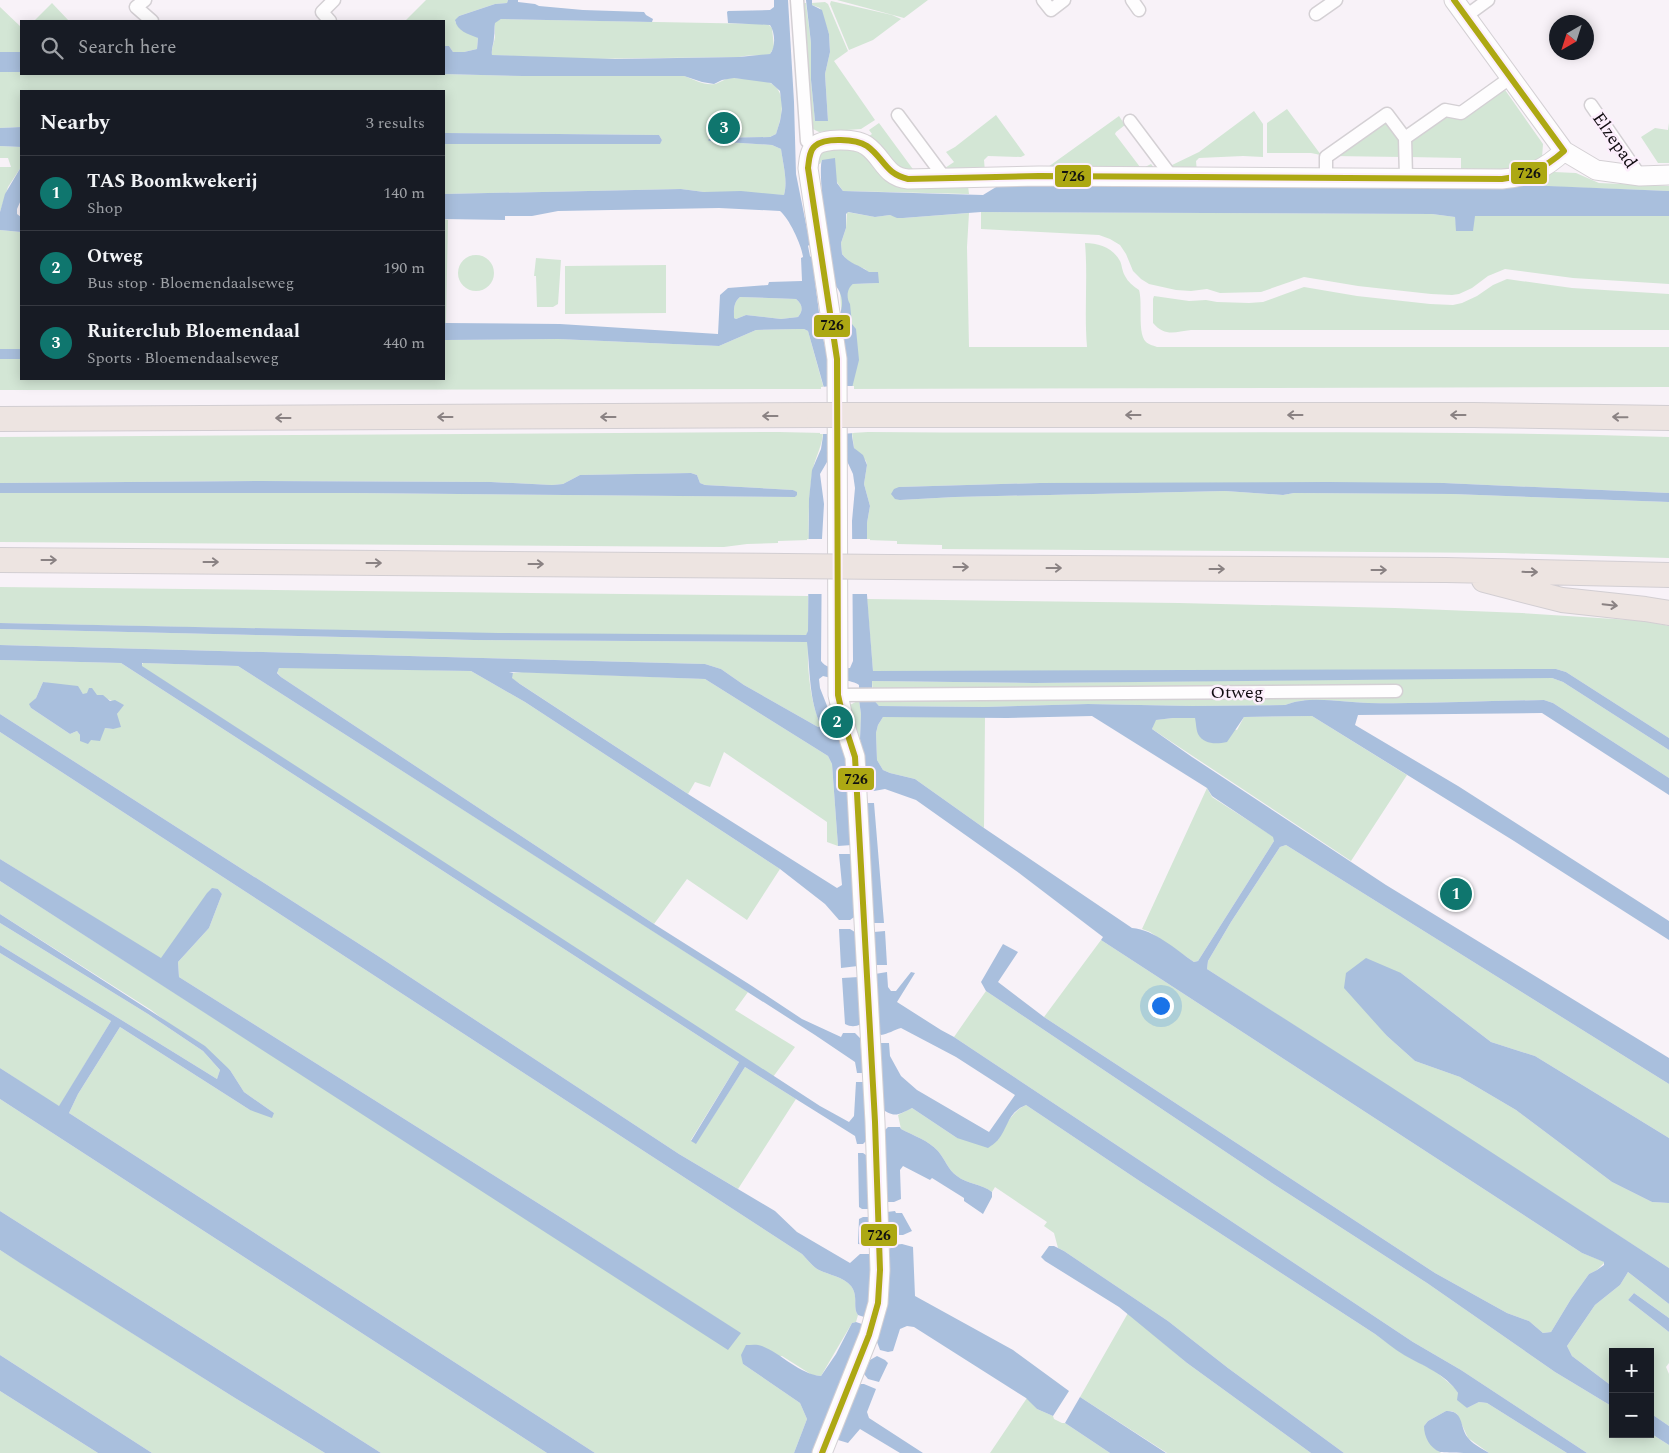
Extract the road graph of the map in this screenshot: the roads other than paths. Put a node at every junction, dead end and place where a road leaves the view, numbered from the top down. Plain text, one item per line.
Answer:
1 (144, 0) edge
2 (334, 0) edge
3 (797, 0) edge
4 (1043, 0) edge
5 (1064, 0) edge
6 (1336, 0) edge
7 (1454, 0) edge
8 (1488, 0) edge
9 (1316, 14) dead end
10 (1466, 16) junction
11 (151, 20) edge
12 (329, 20) edge
13 (1510, 78) junction
14 (1590, 105) dead end
15 (898, 115) dead end
16 (1130, 121) dead end
17 (1405, 138) junction
18 (815, 146) junction
19 (1564, 151) junction
20 (1669, 175) edge
21 (1640, 176) junction
22 (944, 177) junction
23 (1172, 177) junction
24 (1326, 177) junction
25 (1406, 177) junction
26 (1669, 418) edge
27 (0, 419) edge
28 (0, 560) edge
29 (1446, 570) junction
30 (1669, 575) edge
31 (1669, 613) edge
32 (837, 681) junction
33 (1396, 691) dead end
34 (822, 1453) edge

1 - 11 street
2 - 12 street
3 - 18 street
4 - 5 street
6 - 9 street
7 - 10 street
8 - 10 street
10 - 13 street
13 - 17 street
13 - 19 street
14 - 21 street, Elzepad
15 - 22 street
16 - 23 street
17 - 24 street
17 - 25 street
18 - 22 street
18 - 32 street
19 - 21 street
19 - 25 street
20 - 21 street
22 - 23 street
23 - 24 street
24 - 25 street
26 -> 27 highway, bridge
28 -> 29 highway, bridge
29 -> 30 highway
29 -> 31 highway
32 - 33 street, Otweg
32 - 34 street

